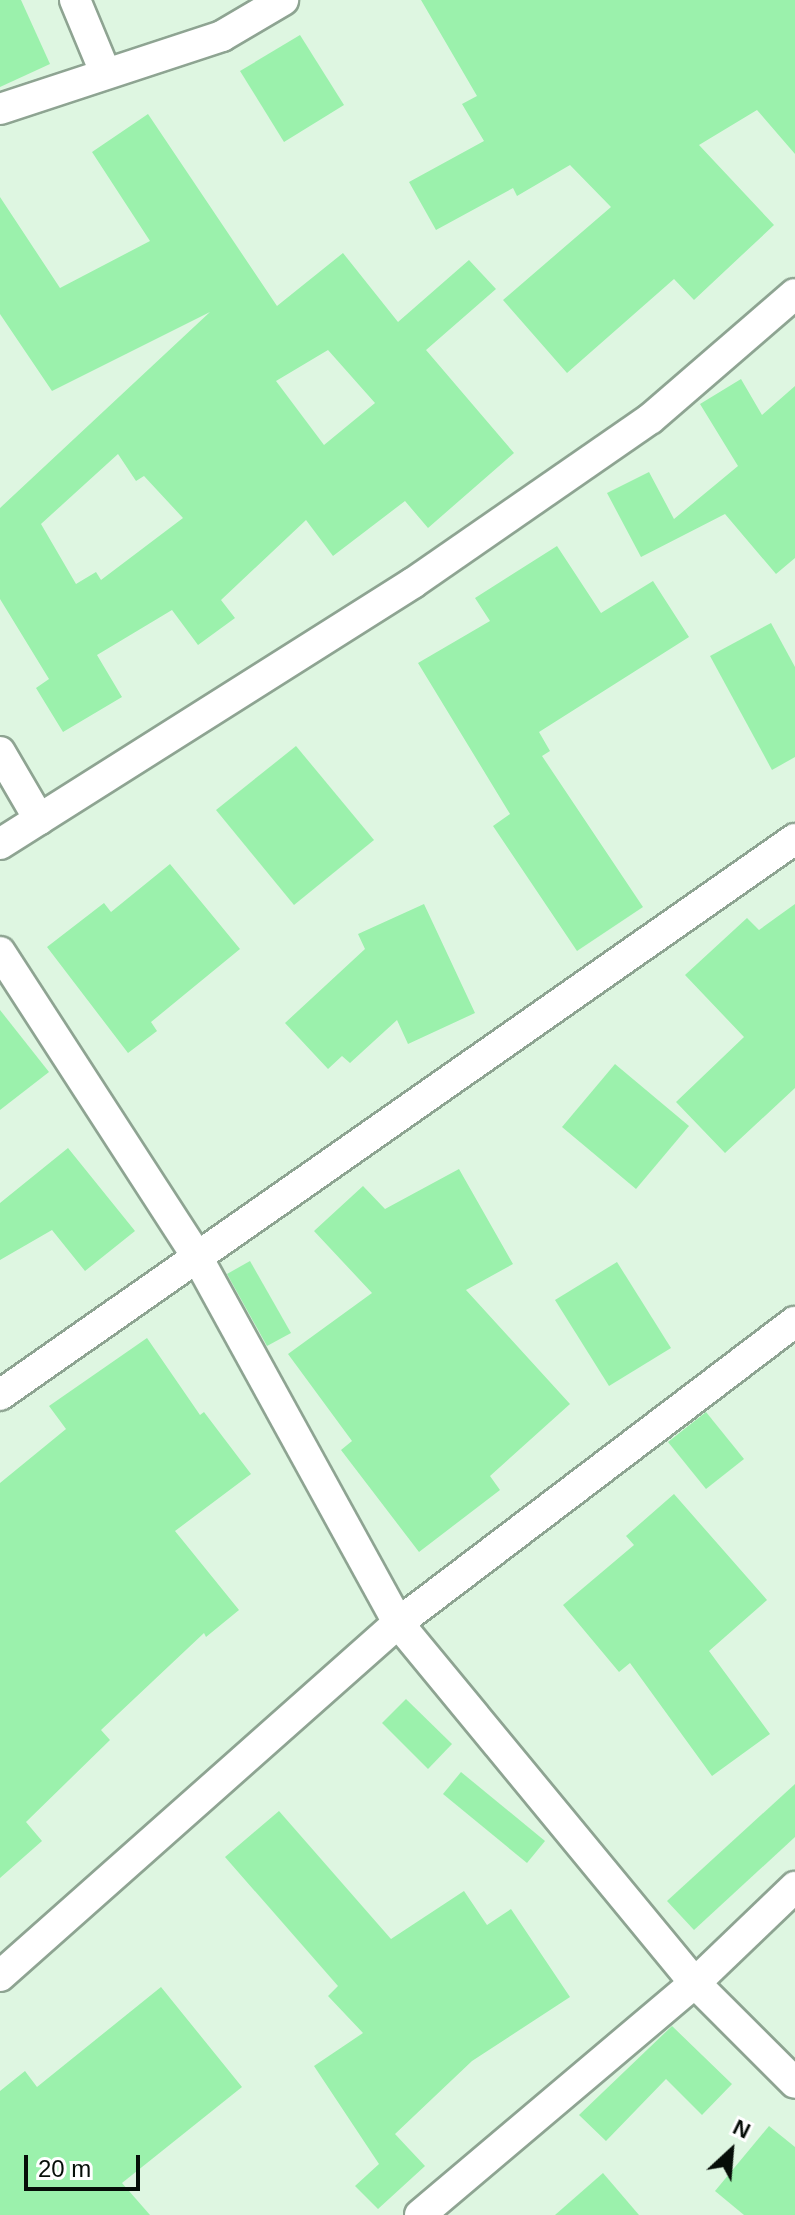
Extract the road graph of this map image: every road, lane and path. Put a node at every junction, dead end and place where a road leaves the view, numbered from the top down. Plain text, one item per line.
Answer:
1 (75, 0) edge
2 (283, 0) edge
3 (105, 72) junction
4 (0, 109) edge
5 (795, 294) edge
6 (0, 752) edge
7 (39, 819) junction
8 (795, 839) edge
9 (0, 844) edge
10 (0, 952) edge
11 (196, 1255) junction
12 (795, 1322) edge
13 (0, 1395) edge
14 (398, 1623) junction
15 (795, 1887) edge
16 (0, 1976) edge
17 (695, 1983) junction
18 (795, 2083) edge
19 (420, 2215) edge

1 - 3 street
2 - 3 street
3 - 4 street
5 - 7 street
6 - 7 street
7 - 9 street
8 - 11 street
10 - 11 street
11 - 13 street
11 - 14 street
12 - 14 street
14 - 16 street
14 - 17 street
15 - 17 street
17 - 18 street
17 - 19 street

